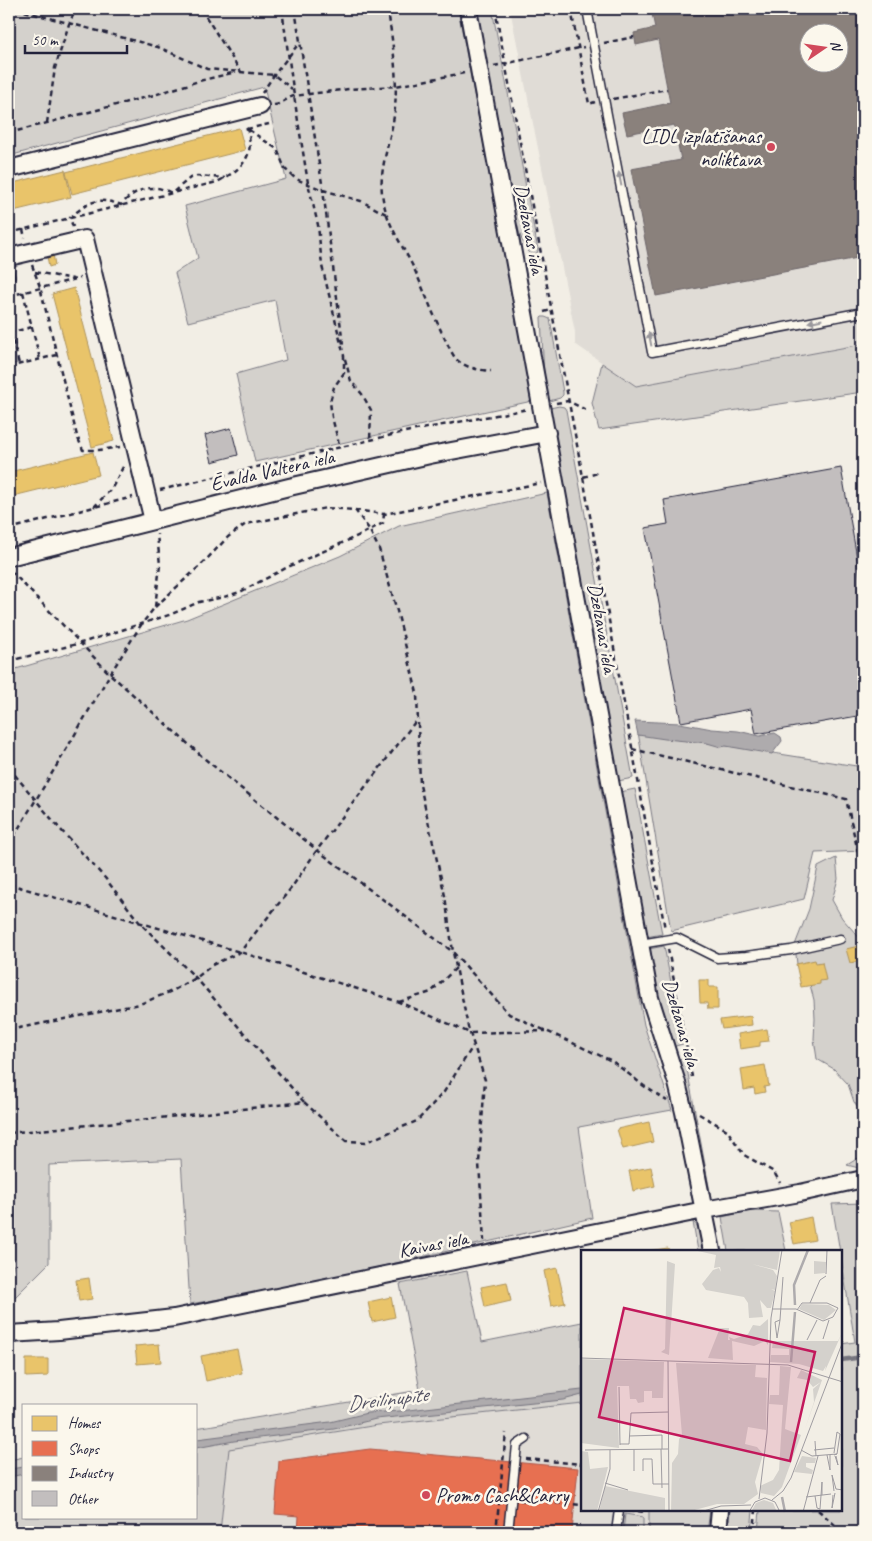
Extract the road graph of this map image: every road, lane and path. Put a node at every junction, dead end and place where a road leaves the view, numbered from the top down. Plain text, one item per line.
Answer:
1 (16, 9) edge
2 (76, 9) edge
3 (201, 9) edge
4 (282, 9) edge
5 (295, 9) edge
6 (388, 9) edge
7 (468, 9) edge
8 (495, 9) edge
9 (588, 9) edge
10 (69, 24) junction
11 (634, 38) dead end
12 (300, 42) junction
13 (594, 45) junction
14 (288, 56) junction
15 (505, 62) junction
16 (480, 70) junction
17 (236, 72) junction
18 (241, 72) junction
19 (274, 75) junction
20 (396, 86) junction
21 (292, 89) junction
22 (307, 94) junction
23 (294, 96) junction
24 (260, 106) junction
25 (240, 120) dead end
26 (47, 123) junction
27 (269, 124) dead end
28 (248, 129) junction
29 (9, 132) edge
30 (9, 169) edge
31 (224, 178) junction
32 (308, 184) junction
33 (323, 190) junction
34 (172, 193) junction
35 (121, 205) junction
36 (386, 214) junction
37 (70, 218) junction
38 (23, 230) junction
39 (9, 233) edge
40 (29, 252) junction
41 (9, 257) edge
42 (542, 258) junction
43 (534, 260) dead end
44 (35, 272) junction
45 (86, 277) dead end
46 (74, 279) junction
47 (40, 287) junction
48 (23, 292) junction
49 (9, 296) edge
50 (551, 310) junction
51 (544, 312) dead end
52 (863, 312) edge
53 (32, 327) junction
54 (10, 332) edge
55 (57, 355) junction
56 (344, 356) junction
57 (40, 359) junction
58 (19, 364) junction
59 (9, 367) edge
60 (491, 371) dead end
61 (568, 401) junction
62 (542, 406) junction
63 (588, 411) dead end
64 (546, 432) junction
65 (370, 440) junction
66 (121, 446) dead end
67 (340, 448) junction
68 (125, 460) dead end
69 (598, 472) dead end
70 (583, 477) junction
71 (555, 480) junction
72 (148, 494) junction
73 (93, 507) junction
74 (355, 510) junction
75 (384, 514) junction
76 (153, 521) junction
77 (9, 529) edge
78 (369, 529) junction
79 (9, 557) edge
80 (9, 568) edge
81 (155, 607) junction
82 (141, 625) junction
83 (81, 644) junction
84 (9, 661) edge
85 (110, 674) junction
86 (419, 717) junction
87 (632, 749) junction
88 (9, 768) edge
89 (35, 800) junction
90 (9, 844) edge
91 (317, 850) junction
92 (863, 874) edge
93 (9, 884) edge
94 (140, 923) junction
95 (840, 939) dead end
96 (666, 940) junction
97 (640, 944) junction
98 (240, 952) junction
99 (453, 952) junction
100 (456, 968) junction
101 (196, 978) junction
102 (399, 1002) junction
103 (9, 1030) edge
104 (547, 1031) junction
105 (470, 1033) junction
106 (474, 1046) junction
107 (692, 1078) dead end
108 (304, 1102) junction
109 (694, 1110) junction
110 (701, 1124) dead end
111 (9, 1132) edge
112 (863, 1179) edge
113 (787, 1196) junction
114 (704, 1210) junction
115 (9, 1248) edge
116 (712, 1250) edge
117 (485, 1255) junction
118 (9, 1278) edge
119 (9, 1334) edge
120 (506, 1433) dead end
121 (526, 1439) dead end
122 (504, 1457) junction
123 (515, 1458) junction
124 (581, 1464) edge
125 (499, 1499) junction
126 (511, 1500) junction
127 (581, 1506) edge
128 (619, 1511) edge
129 (636, 1511) edge
130 (720, 1511) edge
131 (756, 1511) edge
132 (819, 1511) edge
133 (646, 1512) dead end
134 (496, 1532) edge
135 (508, 1532) edge
136 (616, 1532) edge
137 (718, 1532) edge
138 (754, 1532) edge
139 (843, 1532) edge

1 - 10 path
2 - 10 path
3 - 18 path
4 - 14 path
5 - 12 path
6 - 20 path
7 - 16 street, Dzelzavas iela
8 - 15 path
9 - 13 lane
10 - 17 path
10 - 26 path
11 - 13 path
12 - 14 path
12 - 22 path
13 - 15 path
52 -> 13 lane
14 - 19 path
14 - 21 path
15 - 16 path
15 - 42 path
16 - 20 path
16 - 62 street, Dzelzavas iela
17 - 18 path
17 - 26 path
18 - 19 path
19 - 21 path
19 - 24 path
20 - 22 path
20 - 36 path
21 - 23 path
22 - 23 path
22 - 33 path
23 - 24 path
23 - 32 path
24 - 30 street
25 - 28 path
26 - 29 path
27 - 28 path
28 - 31 path
28 - 32 path
31 - 34 path
31 - 34 path
32 - 33 path
32 - 56 path
33 - 36 path
33 - 56 path
34 - 35 path
34 - 35 path
35 - 37 path
35 - 37 path
36 - 60 path
37 - 38 path
38 - 39 path
38 - 40 path
40 - 41 street
40 - 44 path
40 - 72 street
42 - 43 path
42 - 50 path
44 - 46 path
44 - 47 path
45 - 46 path
46 - 47 path
47 - 48 path
47 - 55 path
48 - 49 path
48 - 53 path
50 - 51 path
50 - 61 path
53 - 54 path
53 - 57 path
54 - 58 path
55 - 57 path
55 - 66 path
56 - 65 path
56 - 67 path
57 - 58 path
58 - 59 path
61 - 62 path
61 - 63 path
61 - 70 path
62 - 64 street, Dzelzavas iela
62 - 65 path
64 - 71 street, Dzelzavas iela
64 - 76 street, Ēvalda Valtera iela
65 - 67 path
67 - 72 path
68 - 73 path
69 - 70 path
70 - 87 path
71 - 75 path
71 - 97 street, Dzelzavas iela
72 - 73 path
72 - 76 street
73 - 77 path
74 - 75 path
74 - 78 path
74 - 81 path
75 - 78 path
76 - 79 street, Ēvalda Valtera iela
76 - 81 path
78 - 82 path
78 - 86 path
80 - 83 path
81 - 82 path
82 - 83 path
82 - 85 path
83 - 84 path
83 - 85 path
85 - 89 path
85 - 91 path
86 - 91 path
86 - 99 path
87 - 92 path
87 - 96 path
88 - 89 path
89 - 90 path
89 - 94 path
91 - 98 path
91 - 99 path
93 - 94 path
94 - 98 path
94 - 101 path
95 - 96 lane
96 - 97 lane
96 - 107 path
97 - 109 street, Dzelzavas iela
98 - 101 path
98 - 102 path
99 - 100 path
99 - 104 path
100 - 102 path
100 - 105 path
101 - 103 path
101 - 108 path
102 - 105 path
104 - 105 path
104 - 109 path
105 - 106 path
106 - 108 path
106 - 117 path
108 - 111 path
109 - 110 path
109 - 113 path
109 - 114 street, Dzelzavas iela
112 - 113 street, Kaivas iela
113 - 114 street, Kaivas iela
114 - 116 street, Dzelzavas iela
114 - 117 street, Kaivas iela
115 - 118 path
117 - 119 street, Kaivas iela
120 - 122 path
121 - 123 lane
122 - 123 path
122 - 125 path
123 - 124 path
123 - 126 lane
125 - 126 path
125 - 134 path
126 - 127 path
126 - 135 lane
128 - 136 lane
129 - 133 path
130 - 137 street
131 - 138 path
132 - 139 path

